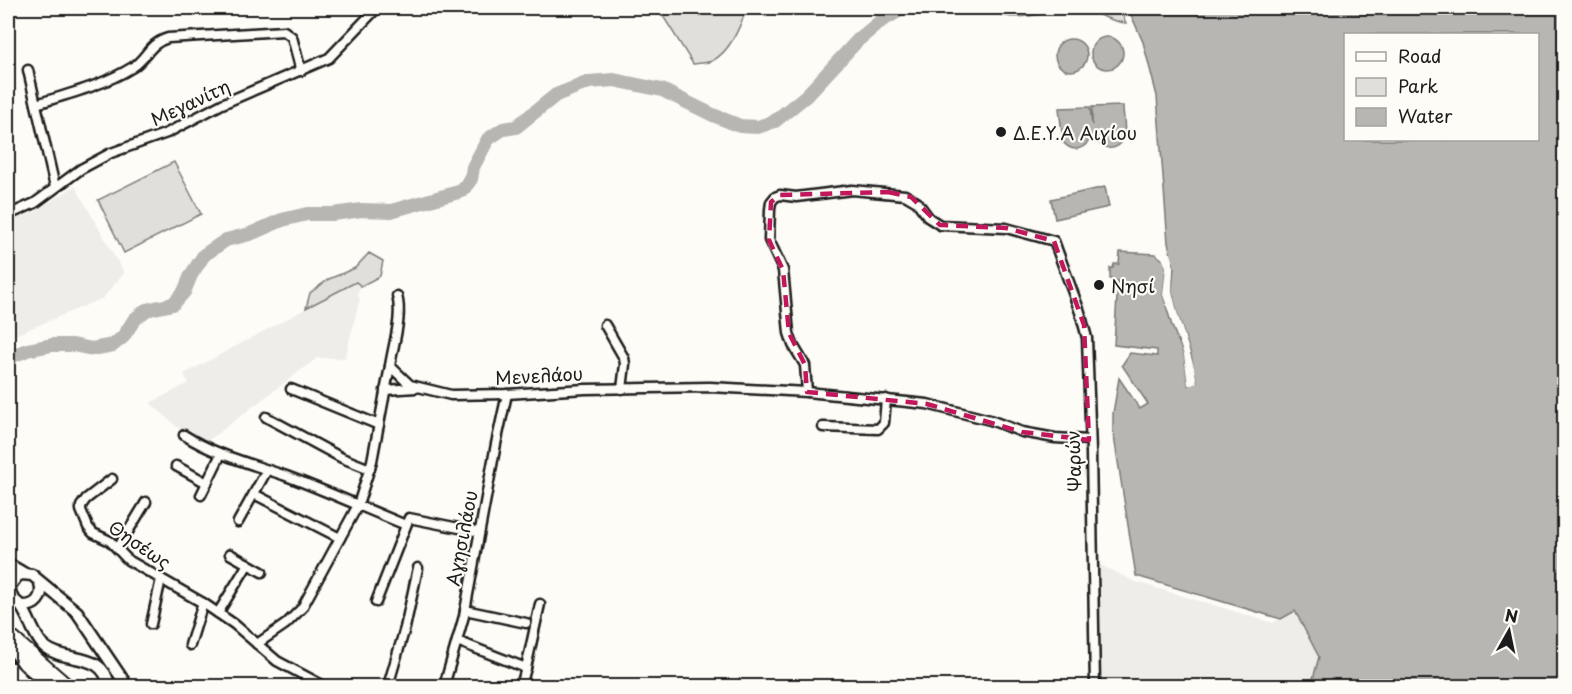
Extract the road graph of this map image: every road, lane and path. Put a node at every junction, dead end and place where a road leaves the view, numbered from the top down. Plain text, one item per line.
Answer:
1 (377, 8) edge
2 (28, 70) dead end
3 (301, 70) junction
4 (36, 104) junction
5 (55, 187) junction
6 (8, 215) edge
7 (398, 296) dead end
8 (605, 325) dead end
9 (390, 366) junction
10 (417, 388) junction
11 (291, 389) dead end
12 (622, 389) junction
13 (385, 390) junction
14 (807, 392) junction
15 (507, 394) junction
16 (886, 399) junction
17 (266, 417) dead end
18 (379, 425) junction
19 (824, 427) dead end
20 (184, 435) dead end
21 (1089, 440) junction
22 (221, 454) junction
23 (176, 466) dead end
24 (370, 469) junction
25 (267, 470) junction
26 (112, 479) dead end
27 (207, 483) junction
28 (254, 494) junction
29 (201, 495) dead end
30 (146, 502) dead end
31 (358, 505) junction
32 (238, 522) dead end
33 (406, 525) junction
34 (479, 532) junction
35 (340, 538) junction
36 (118, 548) junction
37 (230, 554) dead end
38 (8, 563) edge
39 (248, 564) junction
40 (418, 568) dead end
41 (262, 572) dead end
42 (27, 574) junction
43 (160, 579) junction
44 (8, 581) edge
45 (40, 583) junction
46 (62, 599) junction
47 (38, 600) junction
48 (376, 602) dead end
49 (203, 603) junction
50 (540, 604) dead end
51 (21, 606) junction
52 (465, 610) junction
53 (218, 614) junction
54 (526, 623) dead end
55 (152, 624) dead end
56 (34, 628) junction
57 (8, 634) edge
58 (457, 641) junction
59 (8, 642) edge
60 (257, 644) junction
61 (190, 645) dead end
62 (526, 668) junction
63 (8, 669) edge
64 (105, 684) edge
65 (318, 685) edge
66 (25, 687) edge
67 (52, 687) edge
68 (68, 687) edge
69 (127, 687) edge
70 (388, 687) edge
71 (444, 687) edge
72 (521, 687) edge
73 (1095, 687) edge

1 - 3 street, Μεγανίτη
2 - 4 street
3 - 4 street
3 - 5 street, Μεγανίτη
4 - 5 street
5 - 6 street, Μεγανίτη
7 - 9 street
8 - 12 street
9 - 10 street, Μενελάου
9 - 13 street
10 - 13 street
10 - 15 street, Μενελάου
11 - 18 street
12 - 14 street, Μενελάου
12 - 15 street, Μενελάου
13 - 18 street
14 - 16 street, Μενελάου
14 - 21 street, Ψαρών
15 - 34 street, Αγησιλάου
16 - 19 street
16 - 21 street, Μενελάου
17 - 24 street
18 - 24 street
20 - 22 street
21 - 73 street, Ψαρών
22 - 25 street
22 - 27 street
23 - 27 street
24 - 31 street
25 - 28 street
25 - 31 street
26 - 36 street, Θησέως
27 - 29 street
28 - 32 street
28 - 35 street
30 - 36 street
31 - 33 street
31 - 35 street
33 - 34 street
33 - 48 street
34 - 52 street, Αγησιλάου
35 - 60 street
36 - 43 street, Θησέως
37 - 39 street
38 - 42 street
39 - 41 street
39 - 53 street
40 - 70 street
42 - 44 main road
42 - 45 main road
43 - 49 street, Θησέως
43 - 55 street
44 - 51 main road
45 - 46 main road
45 - 47 main road
46 - 47 main road
46 - 69 main road
47 - 51 main road
47 - 56 main road
49 - 53 street, Θησέως
49 - 61 street
50 - 62 street
51 - 56 main road
52 - 54 street
52 - 58 street, Αγησιλάου
53 - 60 street, Θησέως
56 - 64 main road
57 - 68 main road
58 - 62 street
58 - 71 street, Αγησιλάου
59 - 67 main road
60 - 65 street
62 - 72 street
63 - 66 highway

